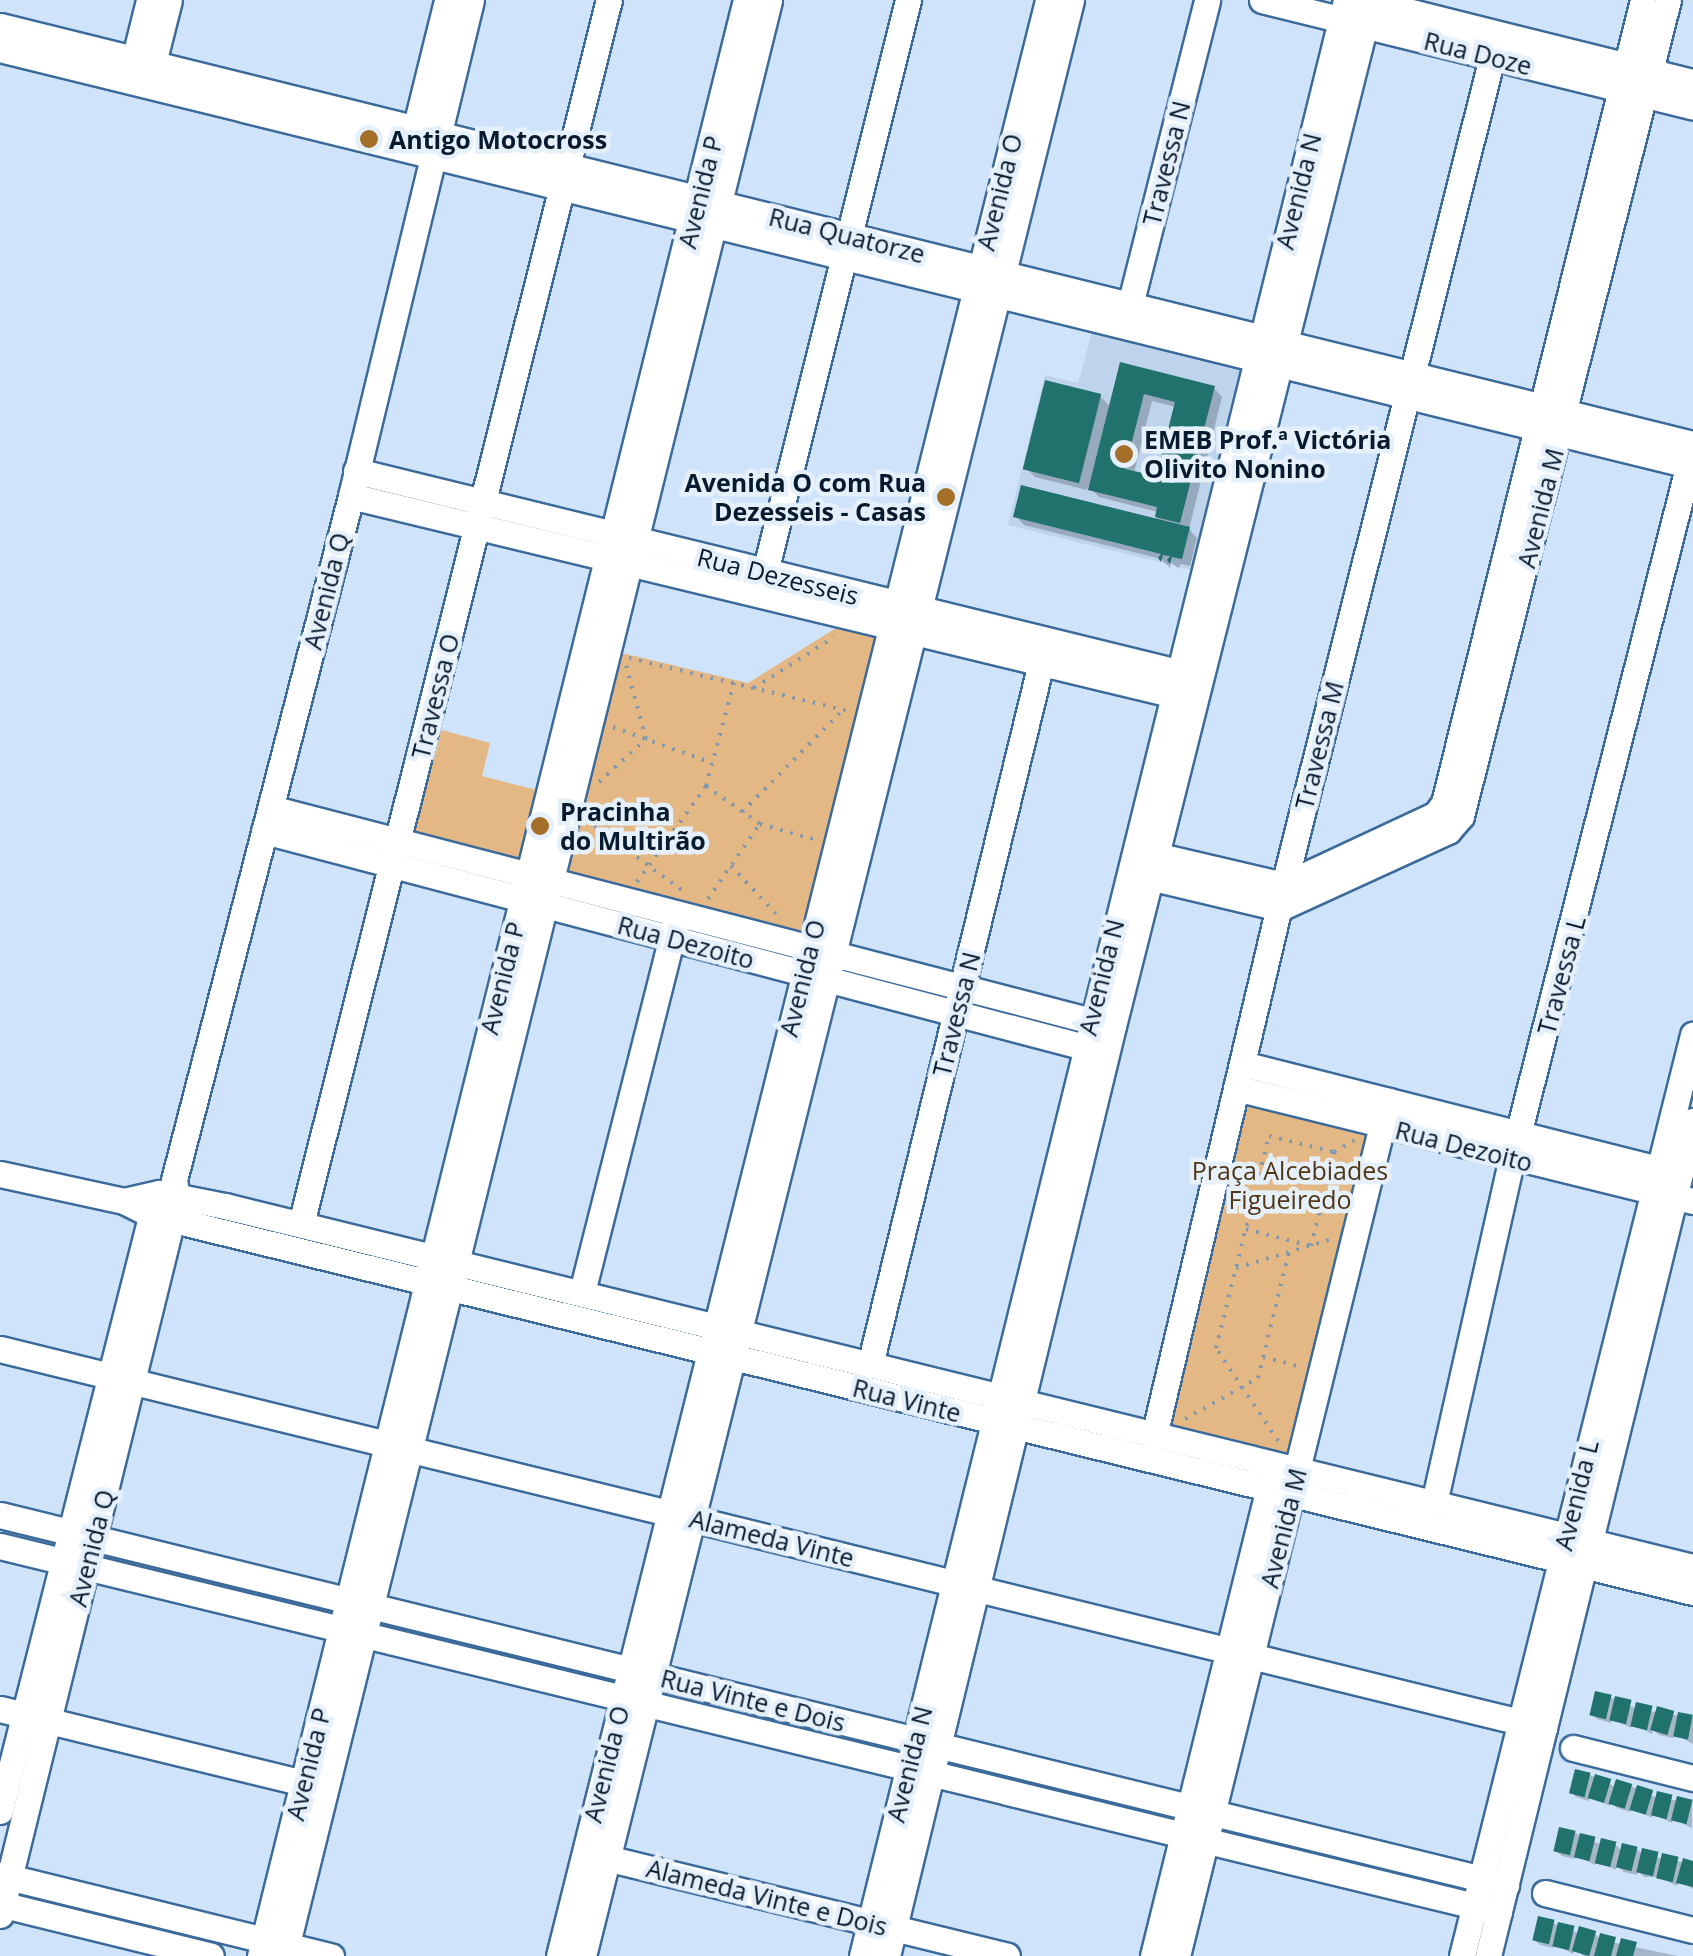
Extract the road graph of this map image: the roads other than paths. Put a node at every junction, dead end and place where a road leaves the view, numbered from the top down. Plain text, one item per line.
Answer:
1 (149, 0) edge
2 (168, 0) edge
3 (447, 0) edge
4 (471, 0) edge
5 (608, 0) edge
6 (746, 0) edge
7 (769, 0) edge
8 (908, 0) edge
9 (1048, 0) edge
10 (1072, 0) edge
11 (1207, 0) edge
12 (1262, 0) edge
13 (1644, 0) edge
14 (1668, 0) edge
15 (1359, 8) edge
16 (0, 26) edge
17 (0, 48) edge
18 (1492, 57) junction
19 (141, 71) junction
20 (1635, 80) junction
21 (1693, 82) edge
22 (1693, 107) edge
23 (424, 142) junction
24 (565, 177) junction
25 (707, 212) junction
26 (848, 246) junction
27 (988, 281) junction
28 (1128, 315) junction
29 (1270, 351) junction
30 (1410, 385) junction
31 (1551, 420) junction
32 (1692, 456) edge
33 (354, 483) junction
34 (481, 515) junction
35 (623, 550) junction
36 (764, 572) junction
37 (904, 618) junction
38 (1041, 663) junction
39 (1186, 686) junction
40 (573, 746) junction
41 (267, 819) junction
42 (394, 853) junction
43 (1142, 863) junction
44 (536, 890) junction
45 (1282, 896) junction
46 (686, 920) junction
47 (818, 964) junction
48 (959, 1002) junction
49 (1693, 1035) edge
50 (1099, 1037) junction
51 (1240, 1076) junction
52 (1384, 1113) junction
53 (1693, 1120) edge
54 (1516, 1146) junction
55 (0, 1174) edge
56 (1676, 1185) edge
57 (166, 1201) junction
58 (300, 1224) junction
59 (440, 1271) junction
60 (582, 1292) junction
61 (722, 1340) junction
62 (0, 1349) edge
63 (870, 1365) junction
64 (120, 1378) junction
65 (1008, 1413) junction
66 (1154, 1436) junction
67 (398, 1446) junction
68 (1282, 1480) junction
69 (1434, 1504) junction
70 (0, 1515) edge
71 (680, 1515) junction
72 (81, 1535) junction
73 (0, 1546) edge
74 (1562, 1548) junction
75 (1589, 1554) junction
76 (74, 1564) junction
77 (1693, 1567) edge
78 (966, 1586) junction
79 (1693, 1592) edge
80 (359, 1603) junction
81 (352, 1632) junction
82 (1240, 1653) junction
83 (640, 1672) junction
84 (634, 1700) junction
85 (24, 1715) edge
86 (1532, 1725) junction
87 (927, 1743) junction
88 (1573, 1748) dead end
89 (920, 1770) junction
90 (1693, 1778) edge
91 (303, 1783) junction
92 (1201, 1810) junction
93 (0, 1811) edge
94 (1194, 1838) junction
95 (596, 1855) junction
96 (5, 1876) edge
97 (1493, 1882) junction
98 (1544, 1893) dead end
99 (1, 1908) edge
100 (1487, 1909) junction
101 (882, 1925) junction
102 (1693, 1930) edge
103 (274, 1949) edge
104 (211, 1956) edge
105 (332, 1956) edge
106 (559, 1956) edge
107 (583, 1956) edge
108 (862, 1956) edge
109 (887, 1956) edge
110 (1007, 1956) edge
111 (1153, 1956) edge
112 (1178, 1956) edge
113 (1462, 1956) edge
114 (1488, 1956) edge

1 - 19 street
2 - 19 street
3 - 23 street, Avenida Q
4 - 23 street, Avenida Q
5 - 24 street, Travessa O
6 - 25 street, Avenida P
7 - 25 street, Avenida P
8 - 26 street
9 - 27 street, Avenida O
10 - 27 street, Avenida O
11 - 28 street, Travessa N
12 - 15 street, Rua Doze
13 - 20 street, Avenida M
14 - 20 street, Avenida M
15 - 18 street, Rua Doze
15 - 20 street, Rua Doze
15 - 29 street, Avenida N
16 - 19 street, Rua Quatorze
17 - 19 street, Rua Quatorze
18 - 20 street, Rua Doze
18 - 30 street, Travessa M
19 - 23 street, Rua Quatorze
20 - 21 street, Rua Doze
20 - 22 street, Rua Doze
20 - 31 street, Avenida M
23 - 24 street, Rua Quatorze
23 - 33 street, Avenida Q
24 - 25 street, Rua Quatorze
24 - 34 street, Travessa O
25 - 26 street, Rua Quatorze
25 - 35 street, Avenida P
26 - 27 street, Rua Quatorze
26 - 36 street
27 - 28 street, Rua Quatorze
27 - 37 street, Avenida O
28 - 29 street, Rua Quatorze
29 - 30 street, Rua Quatorze
29 - 39 street, Avenida N
30 - 31 street, Rua Quatorze
30 - 45 street, Travessa M
31 - 32 street, Rua Quatorze
31 - 45 street, Avenida M
32 - 54 street, Travessa L
33 - 34 street, Rua Dezesseis
33 - 41 street, Avenida Q
34 - 35 street, Rua Dezesseis
34 - 42 street, Travessa O
35 - 36 street, Rua Dezesseis
35 - 37 street, Rua Dezesseis
35 - 40 street, Avenida P
35 - 40 street, Avenida P
36 - 37 street, Rua Dezesseis
37 - 38 street, Rua Dezesseis
37 - 39 street, Rua Dezesseis
37 - 47 street, Avenida O
37 - 47 street, Avenida O
38 - 39 street, Rua Dezesseis
38 - 48 street, Travessa N
39 - 43 street, Avenida N
40 - 44 street, Avenida P
40 - 44 street, Avenida P
41 - 42 street, Rua Dezoito
41 - 57 street, Avenida Q
42 - 44 street, Rua Dezoito
42 - 58 street, Travessa O
43 - 45 street
43 - 50 street, Avenida N
44 - 46 street, Rua Dezoito
44 - 46 street, Rua Dezoito
44 - 59 street, Avenida P
45 - 51 street, Travessa M
46 - 47 street, Rua Dezoito
46 - 60 street
47 - 48 street, Rua Dezoito
47 - 61 street, Avenida O
48 - 50 street, Rua Dezoito
48 - 63 street, Travessa N
49 - 56 street, Avenida L
50 - 65 street, Avenida N
51 - 52 street, Rua Dezoito
51 - 66 street, Travessa M
52 - 54 street, Rua Dezoito
52 - 68 street, Avenida M
53 - 56 street, Avenida L
54 - 56 street, Rua Dezoito
54 - 69 street, Travessa L
55 - 57 street, Rua Vinte
56 - 74 street, Avenida L
56 - 75 street, Avenida L
57 - 58 street, Rua Vinte
57 - 59 street, Rua Vinte
57 - 64 street, Avenida Q
58 - 59 street, Rua Vinte
59 - 60 street, Rua Vinte
59 - 61 street, Rua Vinte
59 - 67 street, Avenida P
60 - 61 street, Rua Vinte
61 - 63 street, Rua Vinte
61 - 65 street, Rua Vinte
61 - 71 street, Avenida O
62 - 64 street, Alameda Vinte
63 - 65 street, Rua Vinte
64 - 67 street, Alameda Vinte
64 - 72 street, Avenida Q
65 - 66 street, Rua Vinte
65 - 68 street, Rua Vinte
65 - 78 street, Avenida N
66 - 68 street, Rua Vinte
67 - 71 street, Alameda Vinte
67 - 80 street, Avenida P
68 - 69 street, Rua Vinte
68 - 74 street, Rua Vinte
68 - 82 street, Avenida M
69 - 74 street, Rua Vinte
70 - 72 street, Rua Vinte e Dois
71 - 78 street, Alameda Vinte
71 - 83 street, Avenida O
72 - 76 street, Avenida Q
72 - 80 street, Rua Vinte e Dois
73 - 76 street, Rua Vinte e Dois
74 - 75 street, Rua Vinte
74 - 86 street, Avenida L
75 - 77 street, Rua Vinte
75 - 79 street, Rua Vinte
75 - 86 street, Avenida L
76 - 81 street, Rua Vinte e Dois
76 - 85 street, Avenida Q
78 - 82 street, Alameda Vinte
78 - 87 street, Avenida N
80 - 81 street, Avenida P
80 - 83 street, Rua Vinte e Dois
81 - 84 street, Rua Vinte e Dois
81 - 91 street, Avenida P
81 - 103 street, Avenida P
82 - 86 street, Alameda Vinte
82 - 92 street, Avenida M
83 - 84 street, Avenida O
83 - 87 street, Rua Vinte e Dois
84 - 89 street, Rua Vinte e Dois
84 - 95 street, Avenida O
85 - 91 street
85 - 93 street, Avenida Q
85 - 96 street, Avenida Q
86 - 97 street, Avenida L
87 - 89 street, Avenida N
87 - 92 street, Rua Vinte e Dois
88 - 90 street
89 - 94 street, Rua Vinte e Dois
89 - 101 street, Avenida N
91 - 103 street, Avenida P
92 - 94 street, Avenida M
92 - 97 street, Rua Vinte e Dois
94 - 100 street, Rua Vinte e Dois
94 - 111 street, Avenida M
94 - 112 street, Avenida M
95 - 101 street, Alameda Vinte e Dois
95 - 106 street, Avenida O
95 - 107 street, Avenida O
96 - 99 street, Avenida Q
96 - 103 street
97 - 100 street, Avenida L
98 - 102 street
99 - 104 street
100 - 113 street, Avenida L
100 - 114 street, Avenida L
101 - 108 street, Avenida N
101 - 109 street, Avenida N
101 - 110 street, Alameda Vinte e Dois
103 - 105 street

